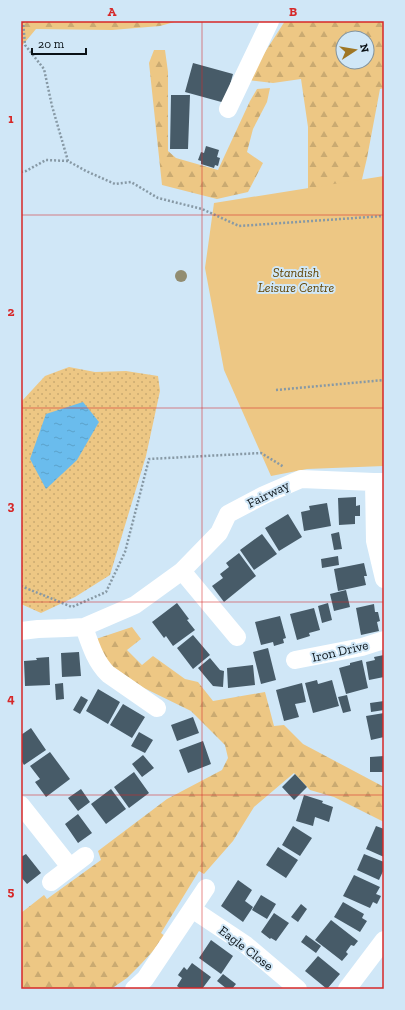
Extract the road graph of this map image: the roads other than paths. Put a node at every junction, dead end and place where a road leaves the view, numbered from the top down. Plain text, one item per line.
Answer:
1 (270, 21) edge
2 (228, 110) dead end
3 (379, 482) edge
4 (182, 571) junction
5 (384, 579) edge
6 (84, 627) junction
7 (21, 631) edge
8 (237, 637) dead end
9 (384, 640) edge
10 (296, 660) dead end
11 (156, 708) dead end
12 (21, 805) edge
13 (85, 856) dead end
14 (70, 867) junction
15 (51, 882) dead end
16 (206, 888) dead end
17 (192, 909) junction
18 (384, 940) edge
19 (350, 988) edge
20 (134, 989) edge
21 (298, 989) edge

1 - 2 street
3 - 4 street, Fairway
3 - 5 street
4 - 6 street, Fairway
4 - 8 street
6 - 7 street, Fairway
6 - 11 street
9 - 10 street, Iron Drive
12 - 14 street
13 - 14 street
14 - 15 street
16 - 17 street
17 - 20 street
17 - 21 street, Eagle Close
18 - 19 street

